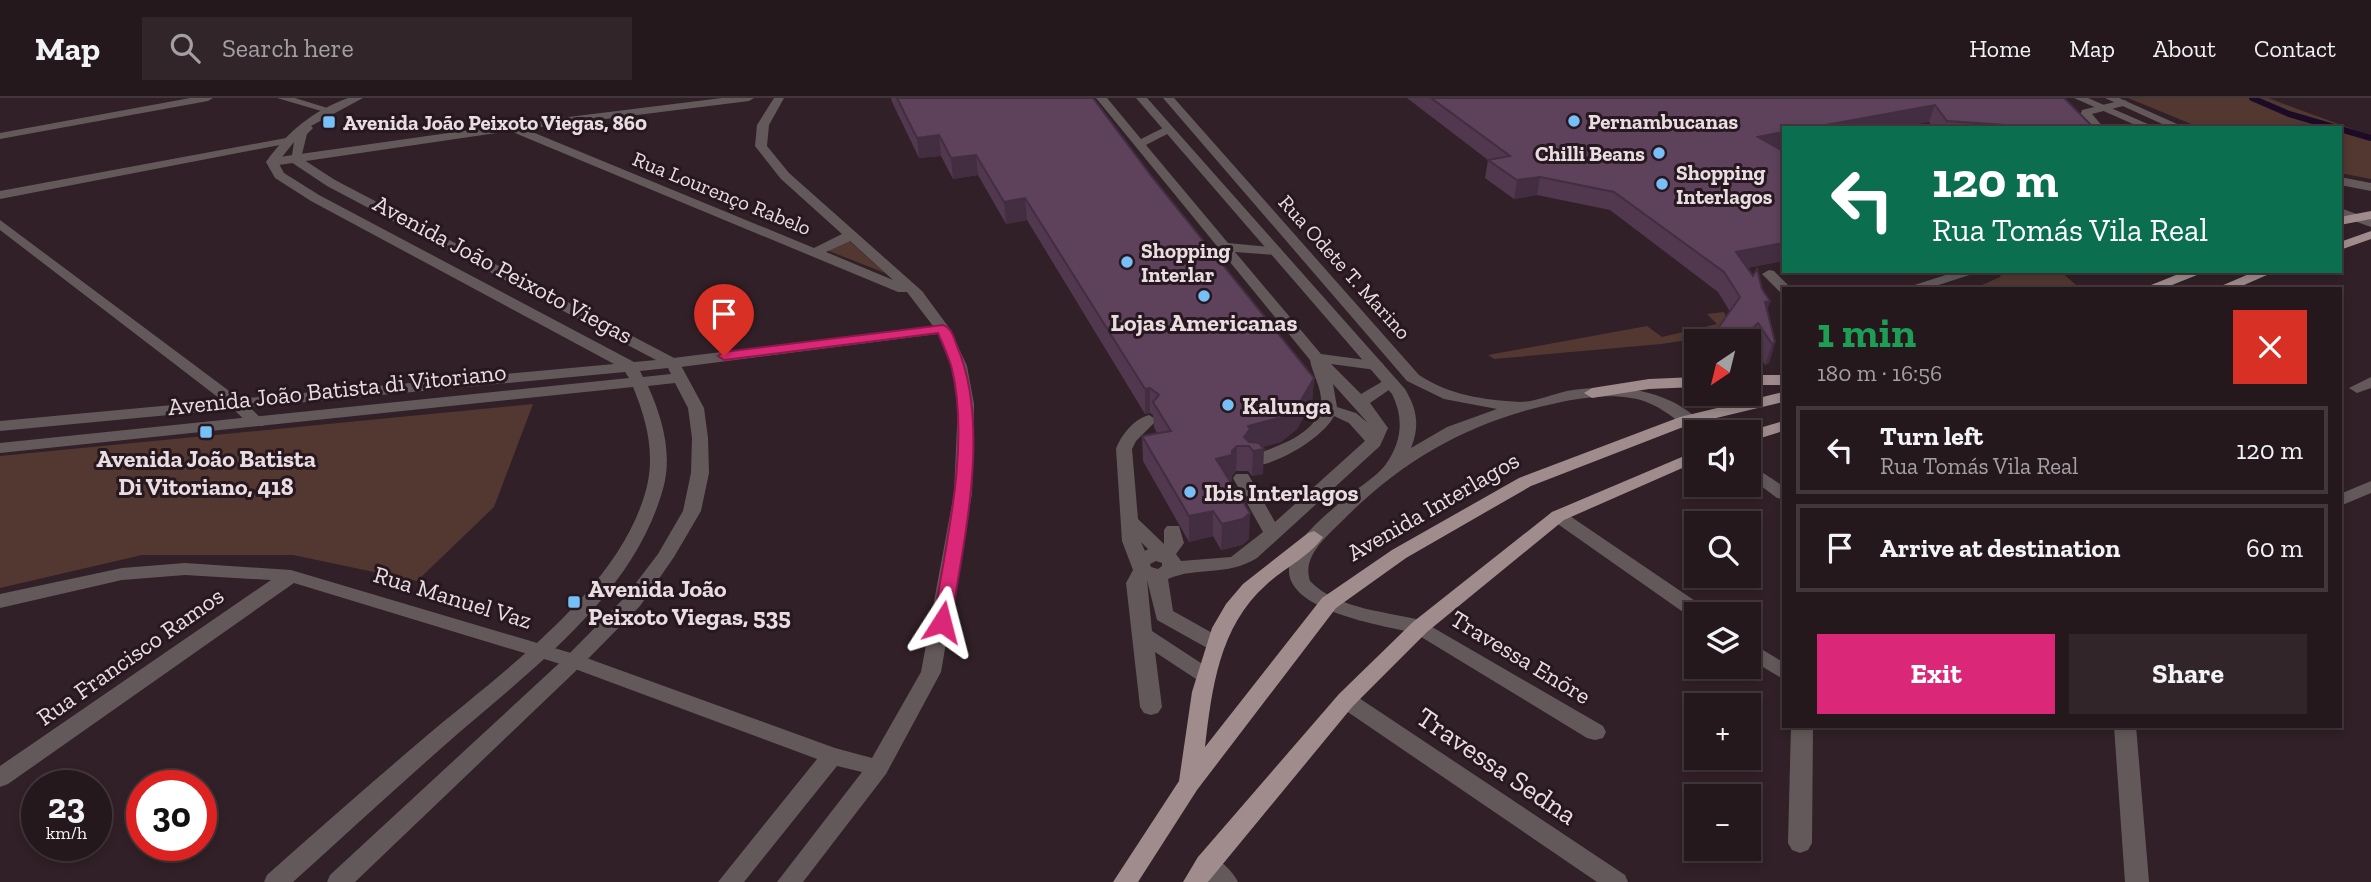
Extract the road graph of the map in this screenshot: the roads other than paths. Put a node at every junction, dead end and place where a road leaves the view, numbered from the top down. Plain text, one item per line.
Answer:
1 (208, 98) edge
2 (282, 98) edge
3 (358, 98) edge
4 (749, 98) edge
5 (779, 98) edge
6 (1101, 98) edge
7 (1141, 98) edge
8 (1168, 98) edge
9 (2079, 98) edge
10 (2110, 98) edge
11 (2123, 103) junction
12 (2103, 108) junction
13 (328, 110) junction
14 (2097, 126) edge
15 (2147, 126) edge
16 (2176, 126) edge
17 (512, 127) junction
18 (1167, 130) junction
19 (0, 136) edge
20 (286, 141) junction
21 (1140, 144) junction
22 (295, 159) junction
23 (272, 162) junction
24 (2342, 181) edge
25 (2371, 187) edge
26 (0, 195) edge
27 (2342, 213) edge
28 (2371, 215) edge
29 (2354, 218) junction
30 (2342, 221) edge
31 (0, 223) edge
32 (2371, 223) edge
33 (851, 235) junction
34 (2371, 235) edge
35 (2342, 245) edge
36 (1225, 247) junction
37 (1275, 251) junction
38 (816, 252) junction
39 (1782, 271) edge
40 (1968, 273) edge
41 (1986, 273) edge
42 (2194, 273) edge
43 (2264, 273) edge
44 (1949, 279) edge
45 (1784, 287) edge
46 (1917, 287) edge
47 (2154, 287) edge
48 (2226, 287) edge
49 (917, 294) junction
50 (943, 329) junction
51 (1316, 358) junction
52 (1376, 365) junction
53 (676, 370) junction
54 (634, 374) junction
55 (1761, 380) edge
56 (1782, 380) edge
57 (1391, 383) junction
58 (1684, 383) edge
59 (1592, 393) junction
60 (1782, 397) edge
61 (1360, 402) junction
62 (238, 405) junction
63 (1524, 406) junction
64 (1328, 410) junction
65 (1149, 419) dead end
66 (1686, 419) junction
67 (257, 423) junction
68 (0, 426) edge
69 (1782, 426) edge
70 (1761, 433) edge
71 (1374, 442) junction
72 (0, 448) edge
73 (1254, 461) edge
74 (1684, 461) edge
75 (1393, 467) junction
76 (1242, 478) dead end
77 (1761, 478) edge
78 (2371, 486) edge
79 (1782, 493) edge
80 (2342, 500) edge
81 (1558, 516) junction
82 (1132, 523) junction
83 (1173, 530) dead end
84 (1273, 534) junction
85 (1314, 537) junction
86 (1156, 566) junction
87 (290, 576) junction
88 (0, 601) edge
89 (1329, 603) junction
90 (1684, 603) edge
91 (1420, 627) junction
92 (1143, 634) junction
93 (1216, 644) junction
94 (537, 650) junction
95 (1761, 657) edge
96 (574, 661) junction
97 (1782, 671) edge
98 (1206, 676) junction
99 (1346, 700) junction
100 (1151, 707) dead end
101 (1801, 728) edge
102 (2125, 728) edge
103 (1595, 733) dead end
104 (832, 756) junction
105 (878, 768) junction
106 (0, 778) edge
107 (1189, 784) junction
108 (1800, 843) dead end
109 (1200, 873) edge
110 (276, 882) edge
111 (339, 882) edge
112 (730, 882) edge
113 (789, 882) edge
114 (1125, 882) edge
115 (1226, 882) edge
116 (1616, 882) edge
117 (2137, 882) edge

1 - 19 street
2 - 13 street
3 - 13 street
4 - 17 street
5 - 33 street
6 - 21 street
7 - 18 street, Rua Odete T. Marino
8 - 63 street, Rua Odete T. Marino
9 - 12 street
10 - 11 street
11 - 12 street
11 - 16 street
12 - 14 street
12 - 15 street
13 - 20 street
13 - 22 street
17 - 22 street
17 - 38 street, Rua Lourenço Rabelo
18 - 21 street
18 - 37 street, Rua Odete T. Marino
20 - 23 street
20 - 26 street
21 - 36 street
22 - 23 street
22 - 53 street, Avenida João Peixoto Viegas
23 - 54 street, Avenida João Peixoto Viegas
24 - 25 street
27 - 29 street
28 - 29 main road
29 - 30 main road
29 - 32 street
31 - 62 street
33 - 38 street
33 - 49 street
34 - 35 main road
36 - 37 street
36 - 51 street
37 - 52 street, Rua Odete T. Marino
38 - 49 street, Rua Lourenço Rabelo
39 - 45 street
40 - 44 street
41 - 44 street
42 - 47 main road
43 - 48 main road
44 - 46 street
49 - 50 street
50 - 53 street, Avenida João Batista di Vitoriano
50 - 105 street
51 - 52 street
51 - 61 street
51 - 64 street
52 - 57 street, Rua Odete T. Marino
53 - 54 street, Avenida João Batista di Vitoriano
53 - 96 street
54 - 62 street, Avenida João Batista di Vitoriano
54 - 67 street, Avenida João Batista di Vitoriano
54 - 94 street, Avenida João Peixoto Viegas
55 - 56 main road
57 - 61 street
57 - 75 street, Rua Odete T. Marino
58 - 59 main road
59 - 63 street, Avenida Interlagos
59 - 66 street, Avenida Interlagos
60 - 66 main road, Avenida Interlagos
61 - 71 street
62 - 67 street
62 - 68 street, Avenida João Batista di Vitoriano
63 - 75 street, Avenida Interlagos
64 - 71 street
64 - 73 street
65 - 82 street
66 - 89 main road, Avenida Interlagos
67 - 72 street, Avenida João Batista di Vitoriano
69 - 70 main road
71 - 84 street
74 - 81 main road
75 - 85 street, Avenida Interlagos
76 - 84 street
77 - 79 street
78 - 80 street
81 - 90 street
81 - 91 main road
82 - 86 street
82 - 86 street
83 - 86 street
84 - 86 street
85 - 89 street, Avenida Interlagos
85 - 93 main road
86 - 92 street
86 - 93 street
87 - 88 street, Rua Manuel Vaz
87 - 94 street, Rua Manuel Vaz
87 - 106 street, Rua Francisco Ramos
89 - 91 street, Avenida Interlagos
89 - 107 main road, Avenida Interlagos
91 - 99 main road
91 - 103 street, Travessa Enõre
92 - 98 street
92 - 100 street
93 - 98 main road
94 - 96 street, Rua Manuel Vaz
94 - 110 street, Avenida João Peixoto Viegas
95 - 97 street
96 - 104 street, Rua Manuel Vaz
96 - 111 street
98 - 107 main road
99 - 109 main road
99 - 116 street, Travessa Sedna
101 - 108 street
102 - 117 street
104 - 105 street, Rua Manuel Vaz
104 - 112 street
105 - 113 street
107 - 114 main road, Avenida Interlagos
109 - 115 street

